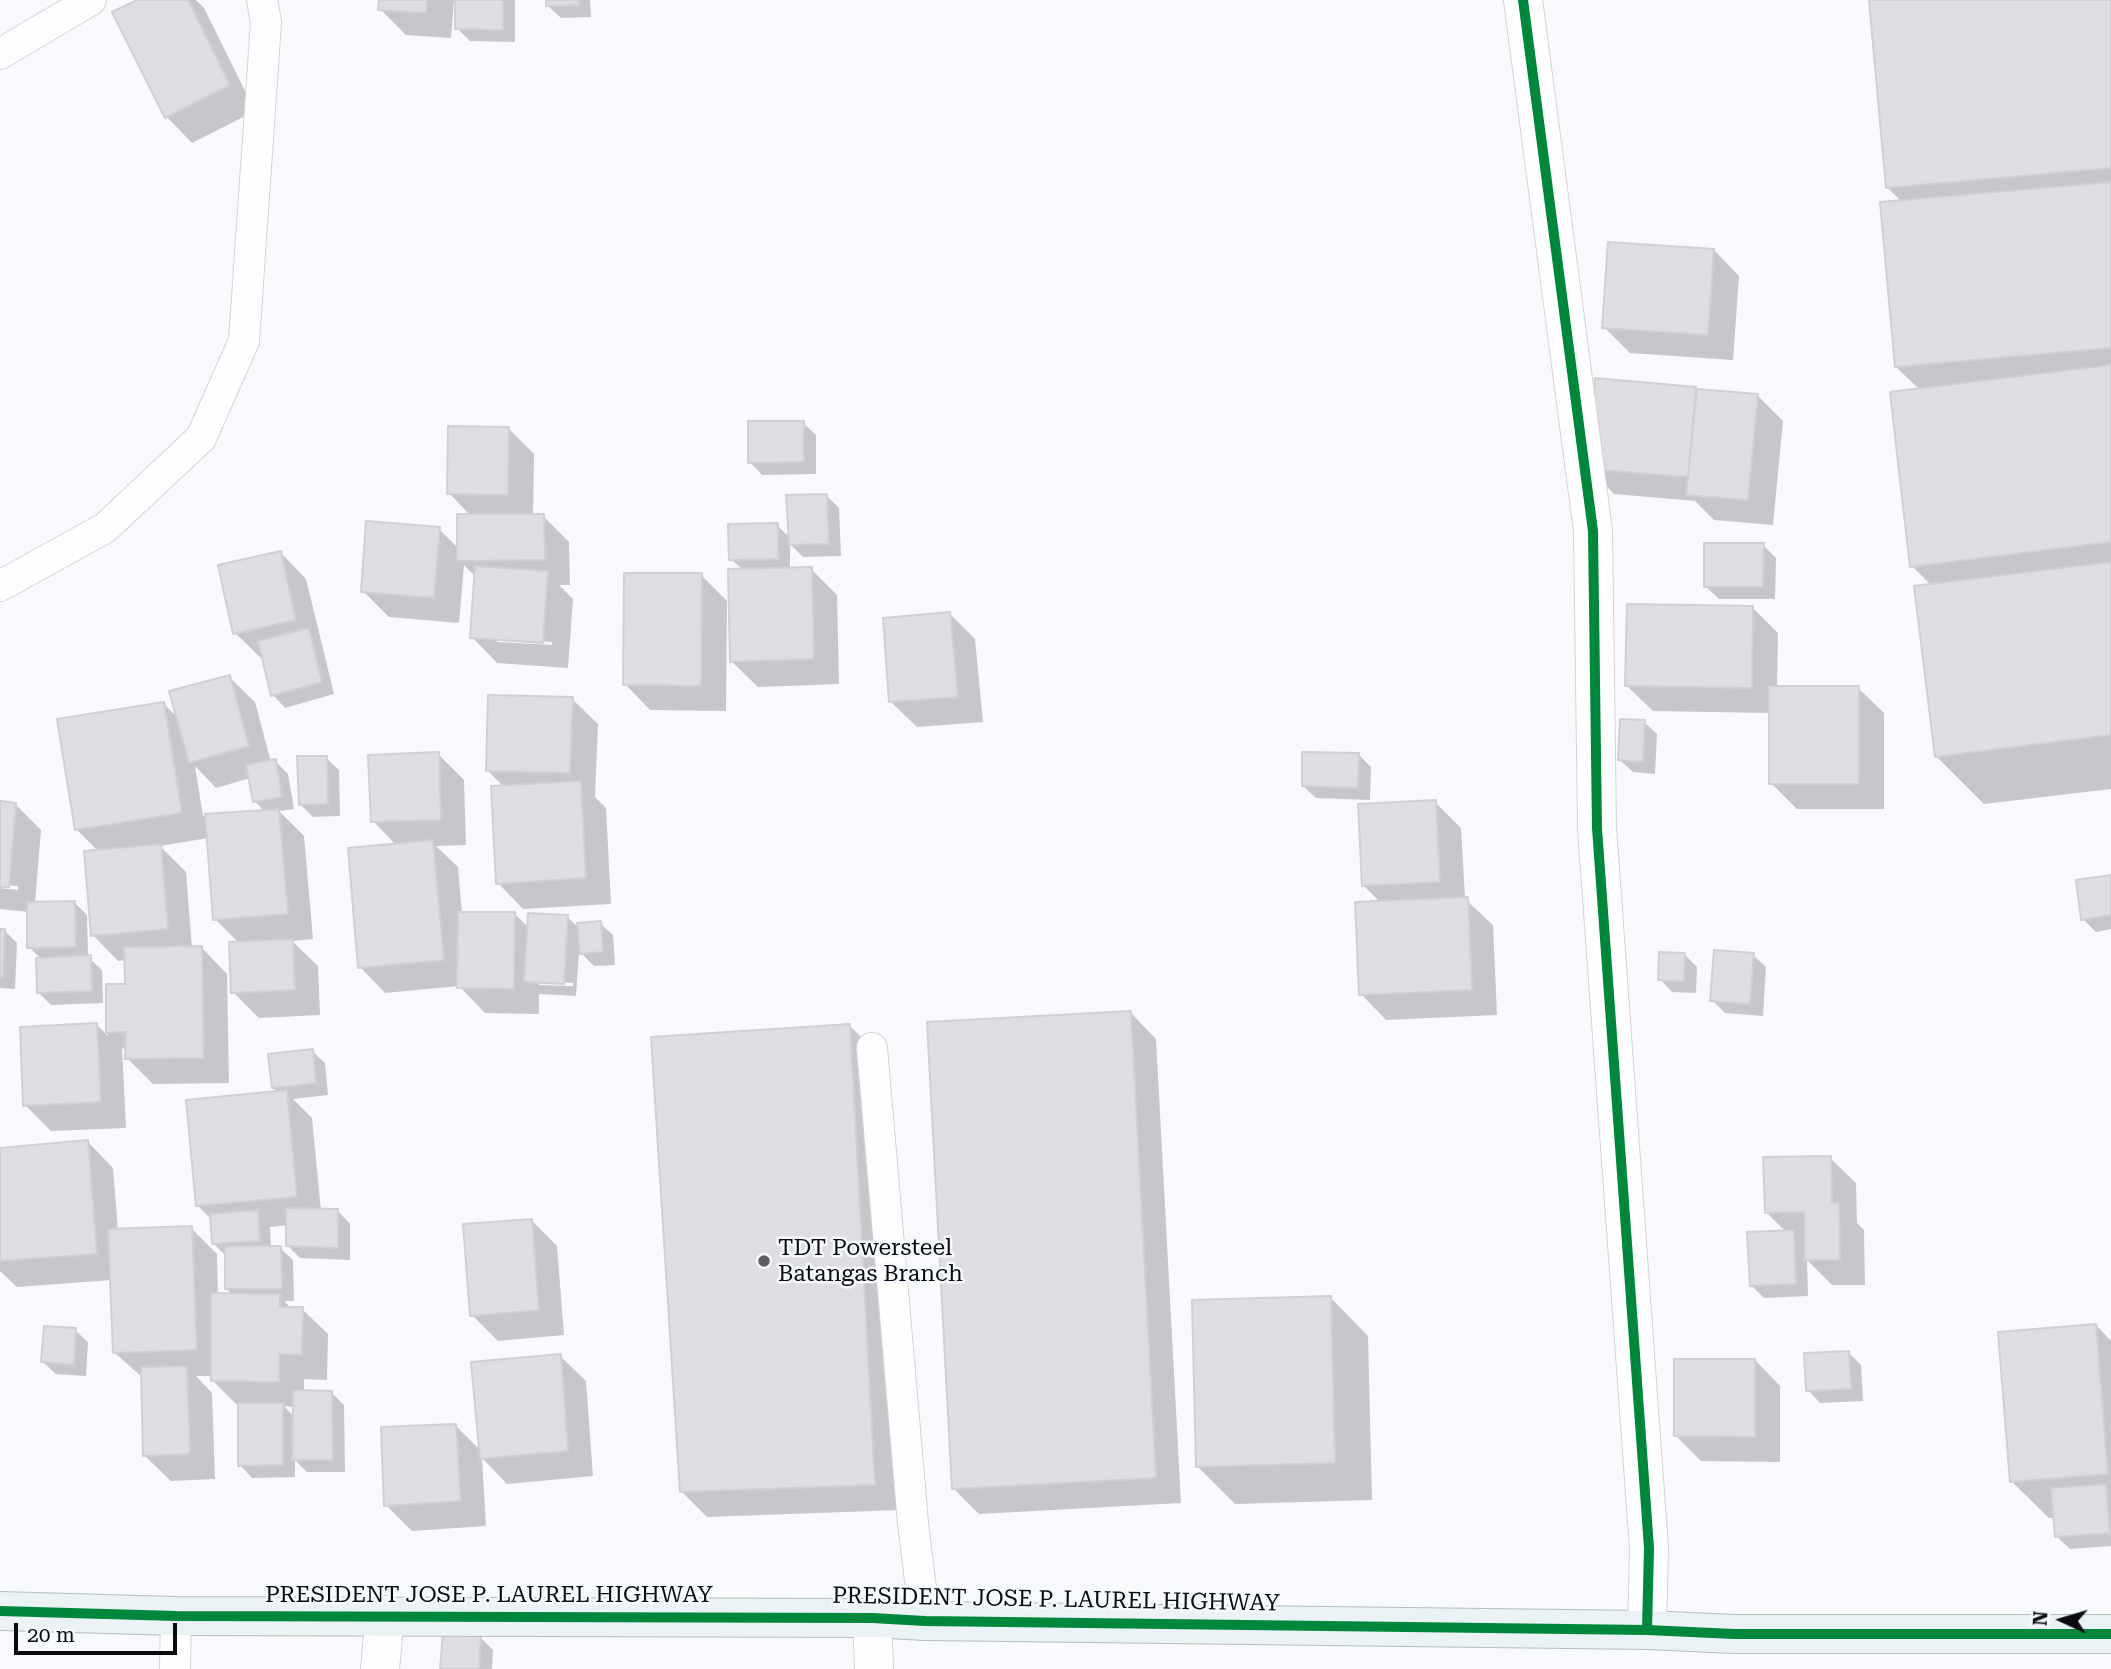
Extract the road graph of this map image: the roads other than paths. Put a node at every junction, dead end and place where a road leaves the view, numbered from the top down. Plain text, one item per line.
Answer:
1 (91, 0) edge
2 (262, 0) edge
3 (1523, 0) edge
4 (0, 54) edge
5 (0, 586) edge
6 (872, 1048) dead end
7 (0, 1611) edge
8 (385, 1615) junction
9 (176, 1616) junction
10 (872, 1618) junction
11 (925, 1621) junction
12 (1647, 1630) junction
13 (2111, 1634) edge
14 (174, 1669) edge
15 (380, 1669) edge
16 (874, 1669) edge

1 - 4 lane
2 - 5 lane
3 - 12 street
6 - 11 lane
7 - 9 highway, PRESIDENT JOSE P. LAUREL HIGHWAY
8 - 9 highway, PRESIDENT JOSE P. LAUREL HIGHWAY
8 - 10 highway, PRESIDENT JOSE P. LAUREL HIGHWAY
8 - 15 street
9 - 14 lane
10 - 11 highway, PRESIDENT JOSE P. LAUREL HIGHWAY
10 - 16 street
11 - 12 highway, PRESIDENT JOSE P. LAUREL HIGHWAY
12 - 13 highway, PRESIDENT JOSE P. LAUREL HIGHWAY

